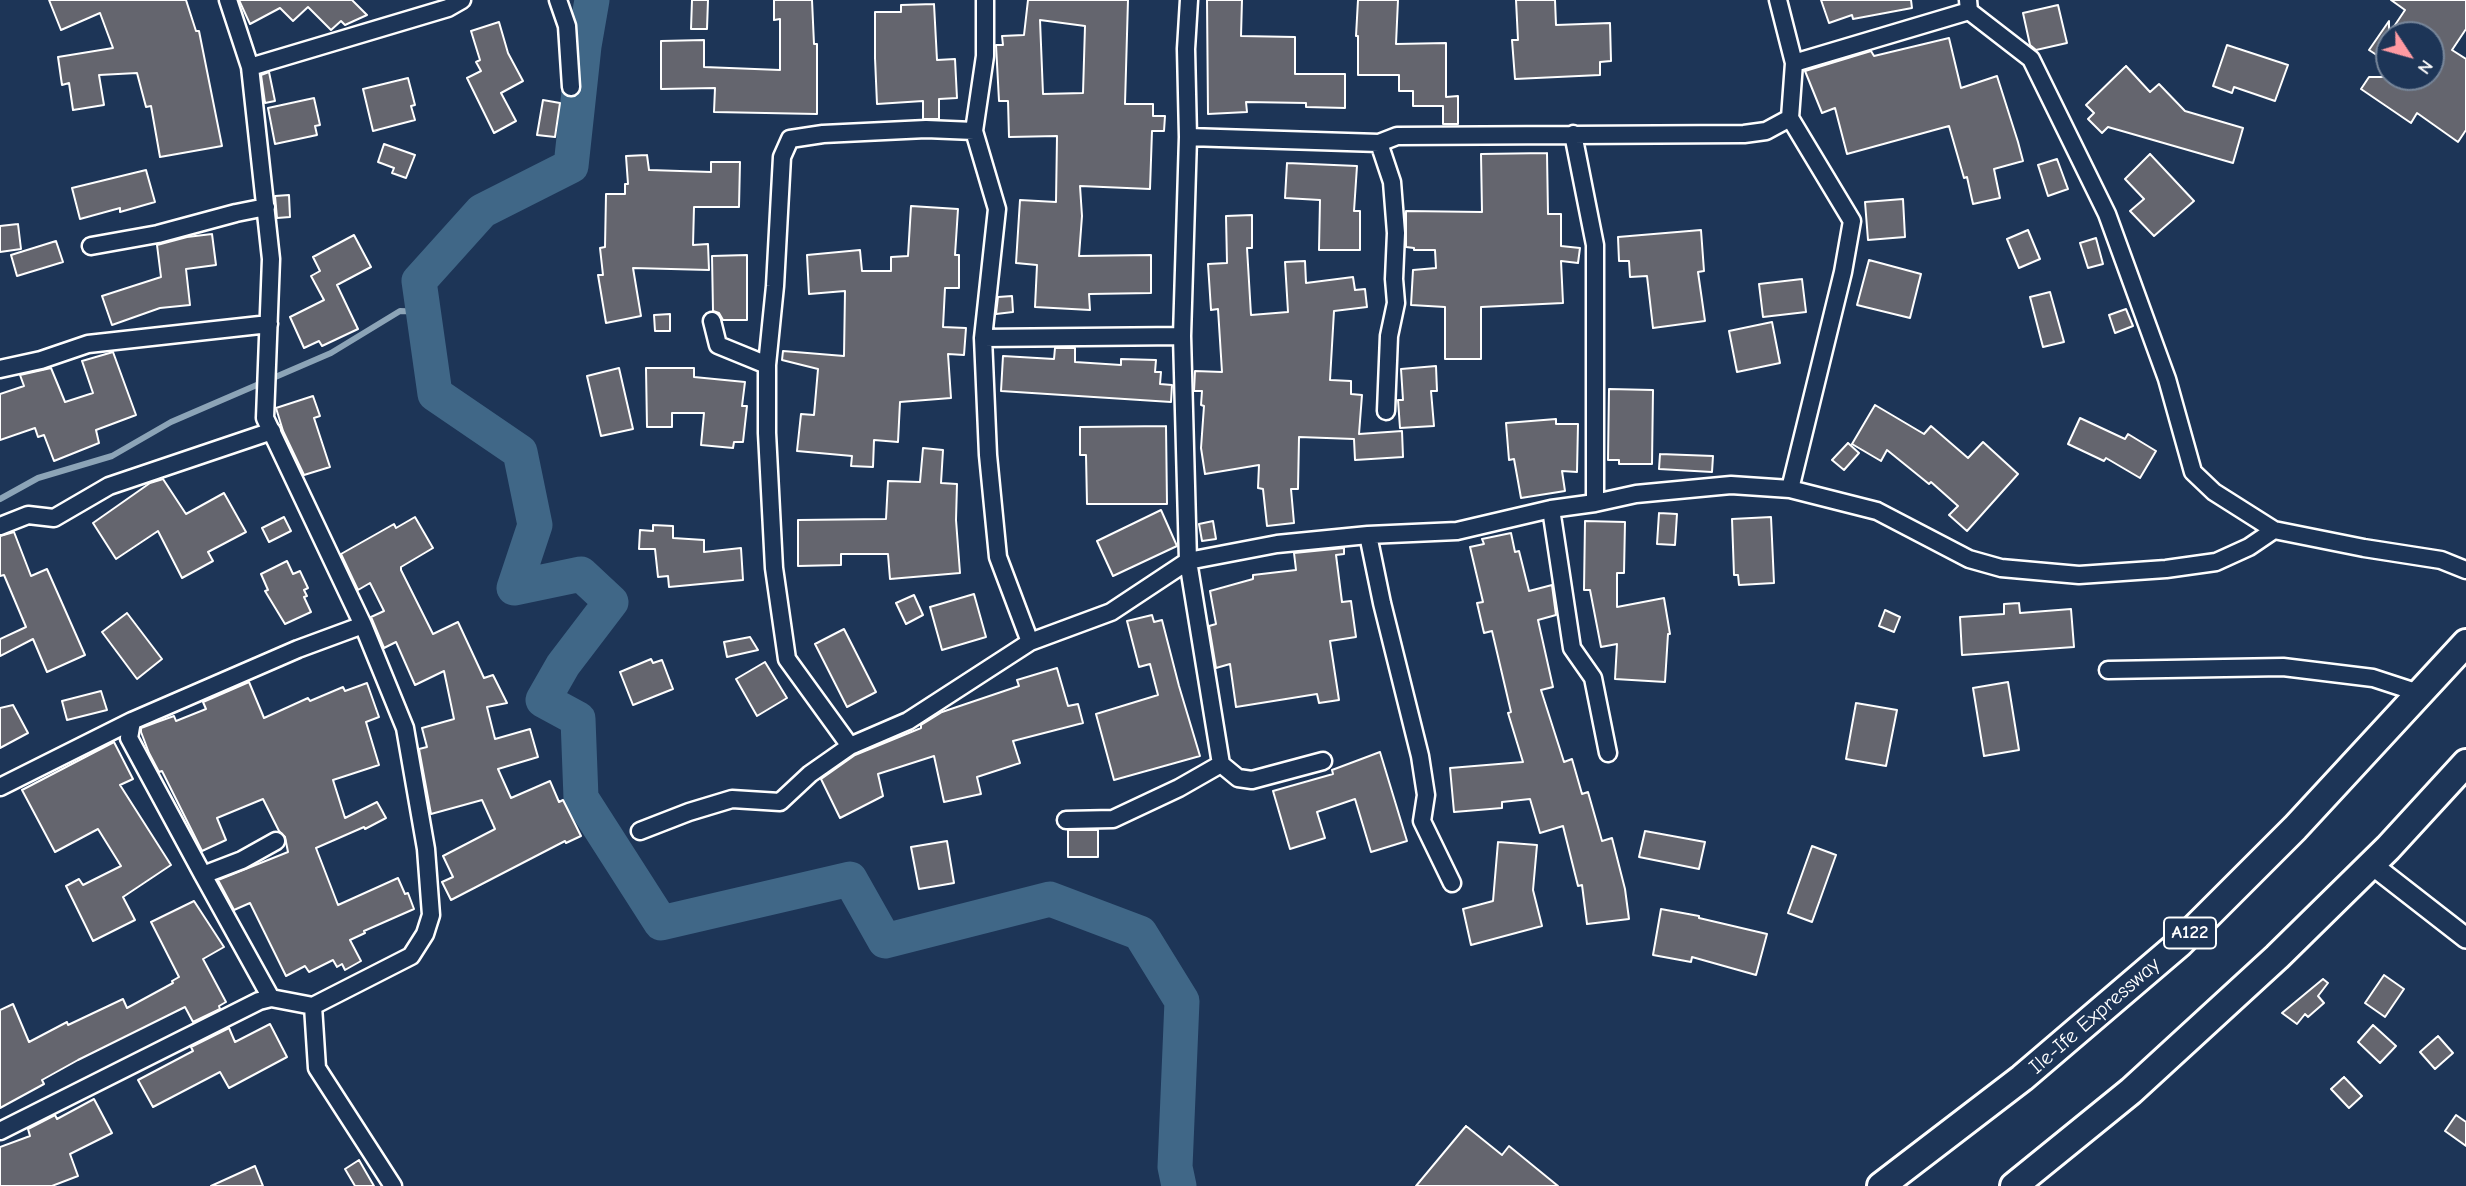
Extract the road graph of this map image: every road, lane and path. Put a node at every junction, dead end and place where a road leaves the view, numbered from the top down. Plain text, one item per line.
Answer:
1 (228, 0) edge
2 (558, 0) edge
3 (985, 0) edge
4 (1189, 0) edge
5 (1778, 0) edge
6 (455, 3) edge
7 (1969, 5) edge
8 (1794, 64) junction
9 (250, 67) junction
10 (571, 88) dead end
11 (1790, 118) junction
12 (974, 131) junction
13 (1573, 134) junction
14 (1188, 138) junction
15 (1379, 144) junction
16 (266, 207) junction
17 (91, 246) dead end
18 (712, 321) dead end
19 (269, 324) junction
20 (1182, 336) junction
21 (983, 338) junction
22 (767, 365) junction
23 (0, 369) edge
24 (1386, 411) dead end
25 (272, 431) junction
26 (1790, 489) junction
27 (1595, 503) junction
28 (1551, 509) junction
29 (0, 526) edge
30 (2274, 530) junction
31 (1368, 534) junction
32 (1188, 561) junction
33 (2466, 570) edge
34 (363, 625) junction
35 (1030, 642) junction
36 (2466, 643) edge
37 (2108, 670) dead end
38 (2419, 693) junction
39 (132, 721) junction
40 (850, 746) junction
41 (1608, 753) dead end
42 (1323, 761) dead end
43 (1221, 764) junction
44 (2466, 764) edge
45 (1, 784) edge
46 (1066, 820) dead end
47 (640, 831) dead end
48 (276, 841) dead end
49 (2371, 864) junction
50 (203, 875) junction
51 (1452, 883) dead end
52 (2466, 938) edge
53 (271, 998) junction
54 (313, 1006) junction
55 (0, 1131) edge
56 (394, 1186) edge
57 (1881, 1186) edge
58 (2014, 1186) edge

1 - 9 street
2 - 10 street
3 - 12 street
4 - 14 street
5 - 8 street
6 - 9 street
7 - 8 street
7 - 30 street
8 - 11 street
9 - 16 street
11 - 13 street
11 - 26 street
12 - 21 street
12 - 22 street
13 - 15 street
13 - 27 street
14 - 15 street
14 - 20 street
15 - 24 street
16 - 17 street
16 - 19 street
18 - 22 street
19 - 23 street
19 - 25 street
20 - 21 street
20 - 32 street
21 - 35 street
22 - 40 street
25 - 29 street
25 - 34 street
26 - 27 street
26 - 30 street
27 - 28 street
28 - 31 street
28 - 41 street
30 - 33 street
31 - 32 street
31 - 51 street
32 - 35 street
32 - 43 street
34 - 39 street
34 - 54 street
35 - 40 street
36 - 38 highway, Ile-Ife Expressway / A122
37 - 38 street
38 - 57 highway, Ile-Ife Expressway / A122
39 - 45 street
39 - 50 street
40 - 47 street
42 - 43 street
43 - 46 street
44 - 49 highway
48 - 50 street
49 - 52 street
49 - 58 highway
50 - 53 street
53 - 54 street
53 - 55 street
54 - 56 street

